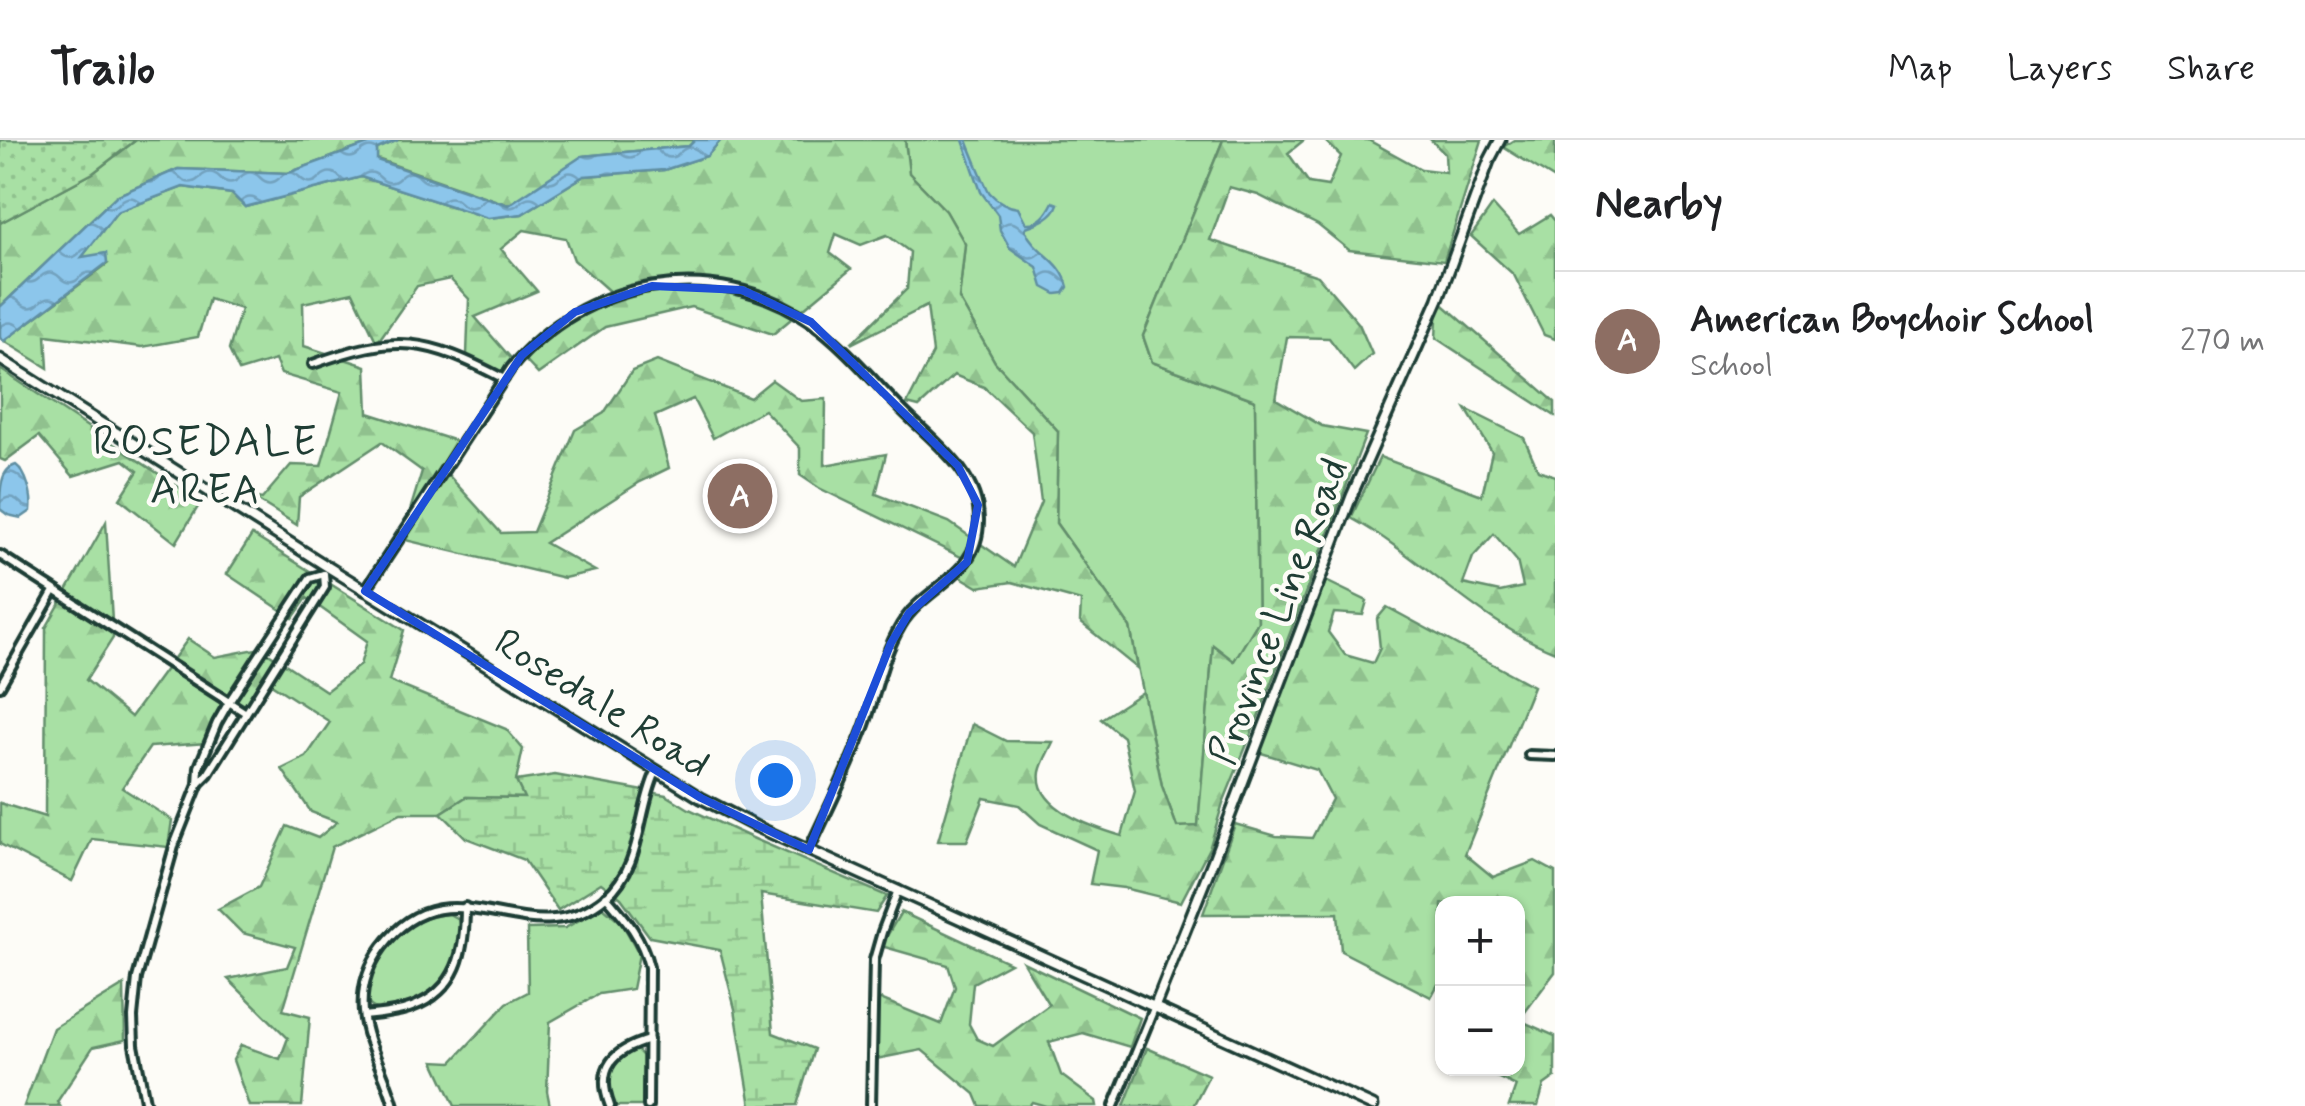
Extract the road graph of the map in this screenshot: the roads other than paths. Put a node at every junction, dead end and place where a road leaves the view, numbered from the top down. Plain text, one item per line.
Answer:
1 (1500, 140) edge
2 (0, 358) edge
3 (313, 364) dead end
4 (504, 378) junction
5 (0, 556) edge
6 (326, 570) junction
7 (54, 591) junction
8 (365, 591) junction
9 (0, 686) edge
10 (229, 702) junction
11 (246, 713) junction
12 (1528, 755) dead end
13 (1555, 756) edge
14 (656, 772) junction
15 (198, 784) junction
16 (809, 850) junction
17 (898, 890) junction
18 (606, 896) junction
19 (465, 907) junction
20 (1154, 1006) junction
21 (364, 1016) junction
22 (649, 1040) junction
23 (146, 1106) edge
24 (394, 1106) edge
25 (610, 1106) edge
26 (648, 1106) edge
27 (872, 1106) edge
28 (1114, 1106) edge
29 (1373, 1106) edge

1 - 20 street, Province Line Road
2 - 6 street, Rosedale Road
3 - 4 street
4 - 8 street
4 - 16 street
5 - 7 street
6 - 8 street, Rosedale Road
6 - 10 street
6 - 11 street
7 - 9 street
7 - 10 street
8 - 14 street, Rosedale Road
10 - 11 street
10 - 15 street
11 - 15 street
12 - 13 street
14 - 16 street, Rosedale Road
14 - 18 street
15 - 23 street
16 - 17 street, Rosedale Road
17 - 20 street, Rosedale Road
17 - 27 street
18 - 19 street
18 - 22 street
19 - 21 street
19 - 21 street
20 - 28 street, Province Line Road
20 - 29 street, Rosedale Road
21 - 24 street
22 - 25 street
22 - 26 street

